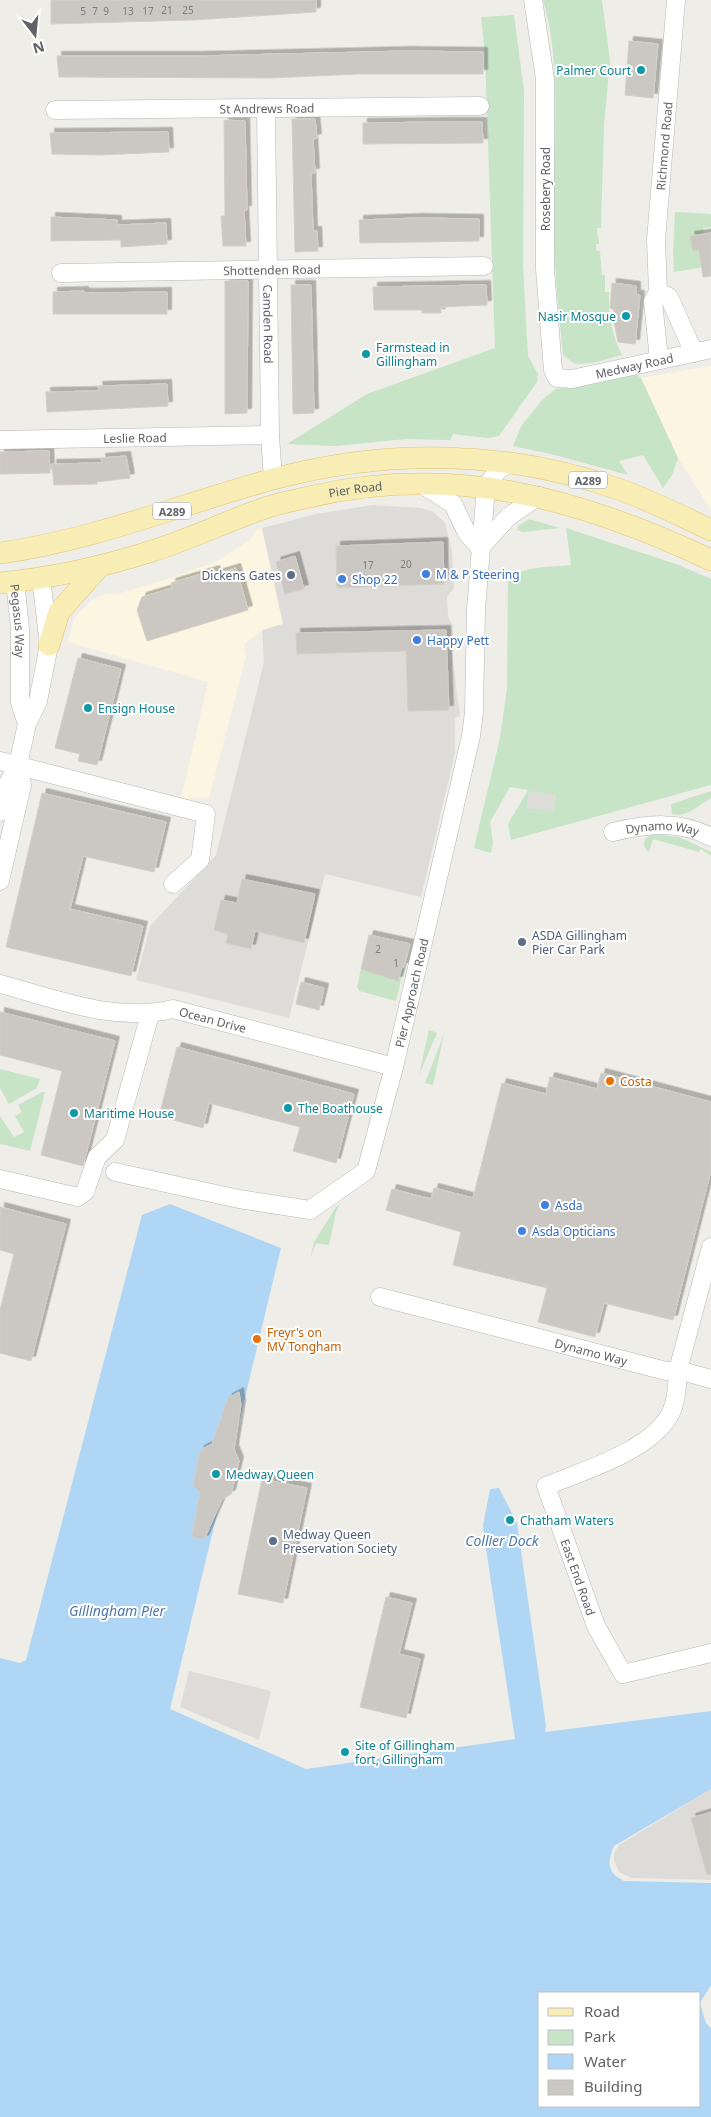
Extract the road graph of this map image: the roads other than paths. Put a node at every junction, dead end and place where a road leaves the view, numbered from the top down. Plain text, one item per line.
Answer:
1 (533, 0) edge
2 (676, 0) edge
3 (480, 106) dead end
4 (266, 108) junction
5 (55, 110) dead end
6 (484, 266) dead end
7 (268, 271) junction
8 (61, 273) dead end
9 (658, 292) junction
10 (702, 351) edge
11 (659, 360) junction
12 (557, 378) joint
13 (270, 435) junction
14 (0, 440) edge
15 (511, 462) junction
16 (272, 480) junction
17 (421, 484) junction
18 (486, 487) junction
19 (539, 496) junction
20 (711, 530) edge
21 (480, 548) junction
22 (24, 550) junction
23 (0, 553) edge
24 (711, 560) edge
25 (100, 566) junction
26 (41, 578) junction
27 (8, 582) edge
28 (49, 645) junction
29 (27, 724) junction
30 (0, 761) edge
31 (18, 765) junction
32 (0, 812) edge
33 (613, 832) dead end
34 (711, 837) edge
35 (0, 881) edge
36 (173, 884) dead end
37 (0, 984) edge
38 (150, 1014) junction
39 (394, 1067) junction
40 (114, 1172) dead end
41 (0, 1179) edge
42 (711, 1247) edge
43 (380, 1296) dead end
44 (678, 1370) junction
45 (711, 1379) edge
46 (711, 1653) edge

1 - 12 street, Rosebery Road
2 - 9 street, Richmond Road
3 - 4 street, St Andrews Road
4 - 5 street, St Andrews Road
4 - 7 street, Camden Road
6 - 7 street, Shottenden Road
7 - 8 street, Shottenden Road
7 - 13 street, Camden Road
9 - 10 street
9 - 11 street, Richmond Road
10 - 11 street, Medway Road
11 - 12 street, Medway Road
13 - 14 street, Leslie Road
13 - 16 street, Camden Road
15 - 16 main road, Pier Road / A289
15 - 18 street
15 - 20 main road, Pier Road / A289
16 - 22 main road, Pier Road / A289
17 - 18 main road, Pier Road / A289
17 - 21 street
17 - 25 main road, Pier Road / A289
18 - 19 main road, Pier Road / A289
18 - 21 street, Pier Approach Road
19 - 21 street
19 - 24 main road, Pier Road / A289
21 - 39 street, Pier Approach Road
22 - 23 main road, Pier Road / A289
22 - 26 main road, Pegasus Way
22 - 27 main road, Pegasus Way
25 - 26 main road, Pier Road / A289
25 - 28 main road
26 - 27 main road, Pier Road / A289
26 - 28 street, Pegasus Way
27 - 29 street, Pegasus Way
28 - 29 street, Pegasus Way
29 - 31 street, Pegasus Way
30 - 31 street
31 - 32 street, Pegasus Way
31 - 35 street, Pegasus Way
31 - 36 street
33 - 34 street, Dynamo Way
37 - 38 street, Ocean Drive
38 - 39 street, Ocean Drive
38 - 41 street
39 - 40 street, Pier Approach Road
42 - 44 street
43 - 44 street, Dynamo Way
44 - 45 street, Dynamo Way
44 - 46 street, East End Road

